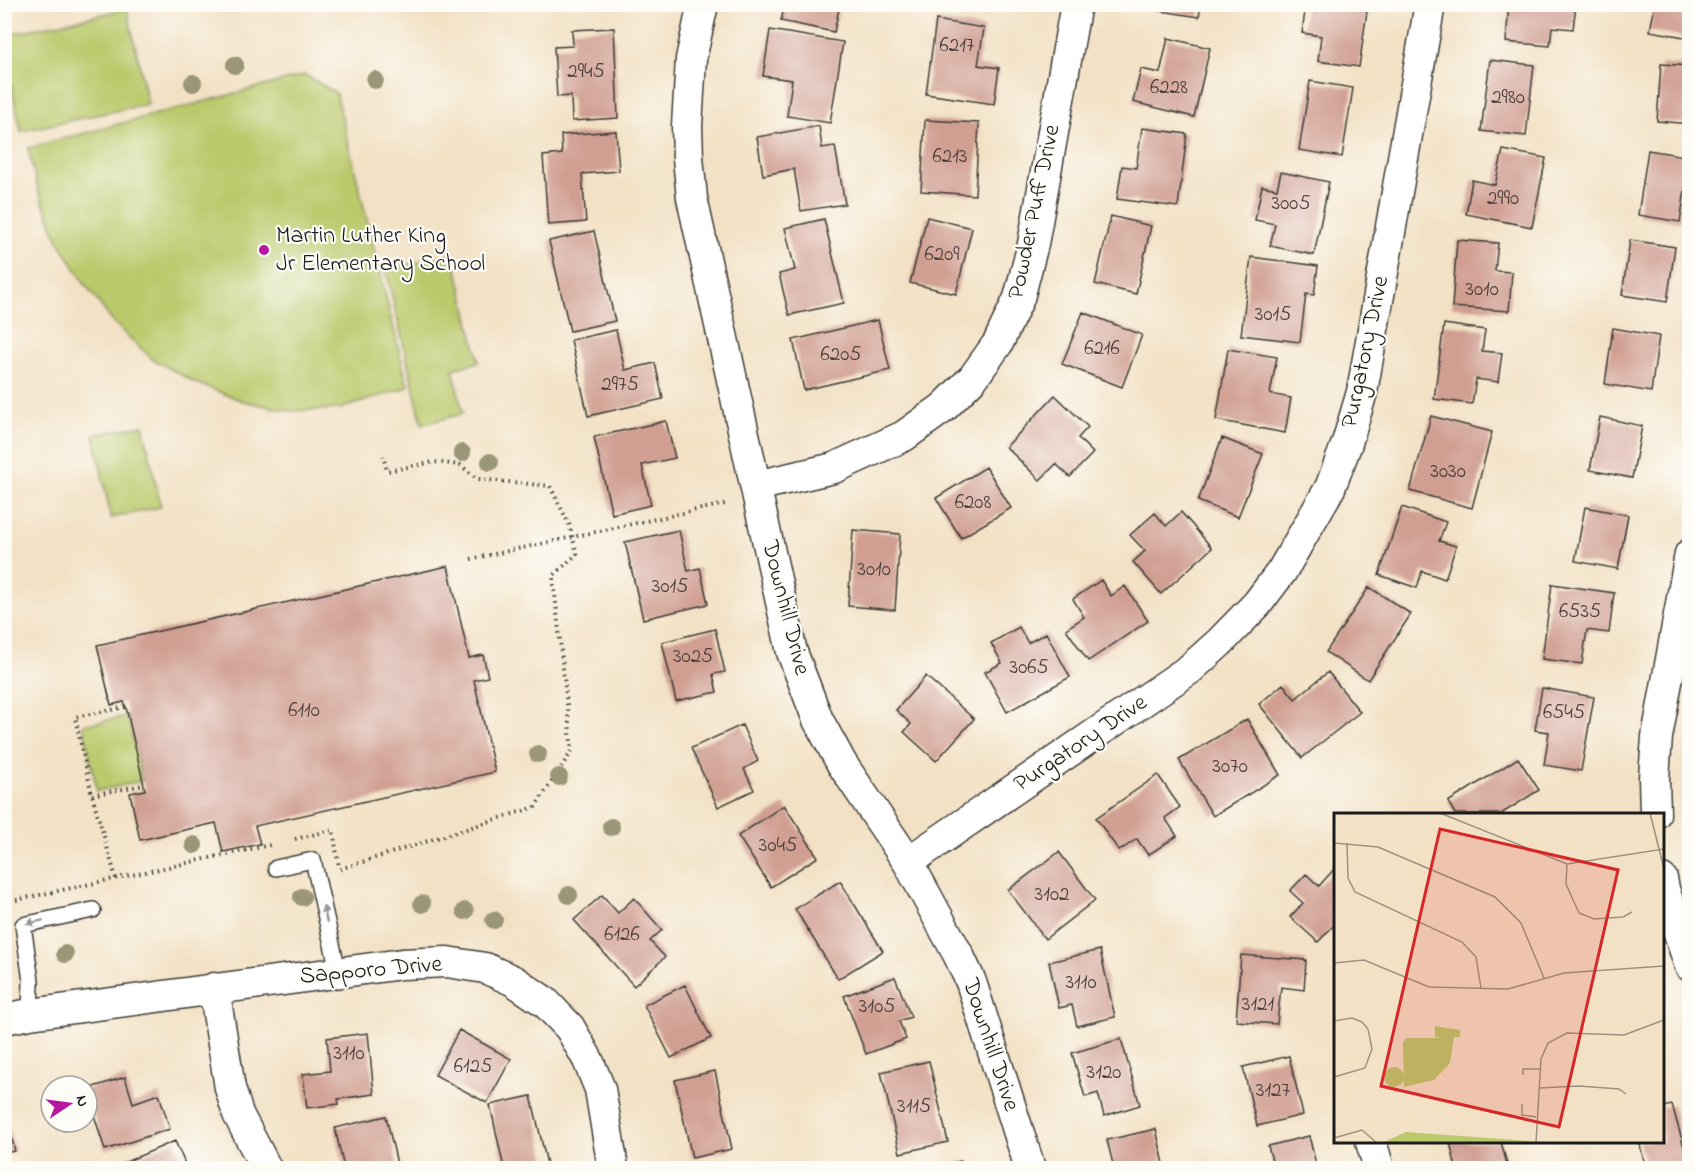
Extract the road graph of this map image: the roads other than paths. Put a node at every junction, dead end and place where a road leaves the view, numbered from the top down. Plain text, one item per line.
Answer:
1 (704, 4) edge
2 (1076, 4) edge
3 (1430, 4) edge
4 (744, 494) junction
5 (1689, 554) edge
6 (1655, 813) edge
7 (908, 862) junction
8 (276, 868) dead end
9 (1664, 889) edge
10 (93, 910) dead end
11 (1689, 966) edge
12 (338, 971) junction
13 (214, 988) junction
14 (17, 1016) edge
15 (1371, 1143) edge
16 (266, 1168) edge
17 (613, 1168) edge
18 (1030, 1168) edge
19 (1379, 1168) edge

1 - 4 street, Downhill Drive
2 - 4 street, Powder Puff Drive
3 - 7 street, Purgatory Drive
4 - 7 street, Downhill Drive
5 - 6 street
7 - 18 street, Downhill Drive
12 -> 8 lane
9 - 11 street
10 -> 14 lane
12 - 13 street, Sapporo Drive
12 - 17 street, Sapporo Drive
13 - 14 street, Sapporo Drive
13 - 16 street
15 - 19 street

